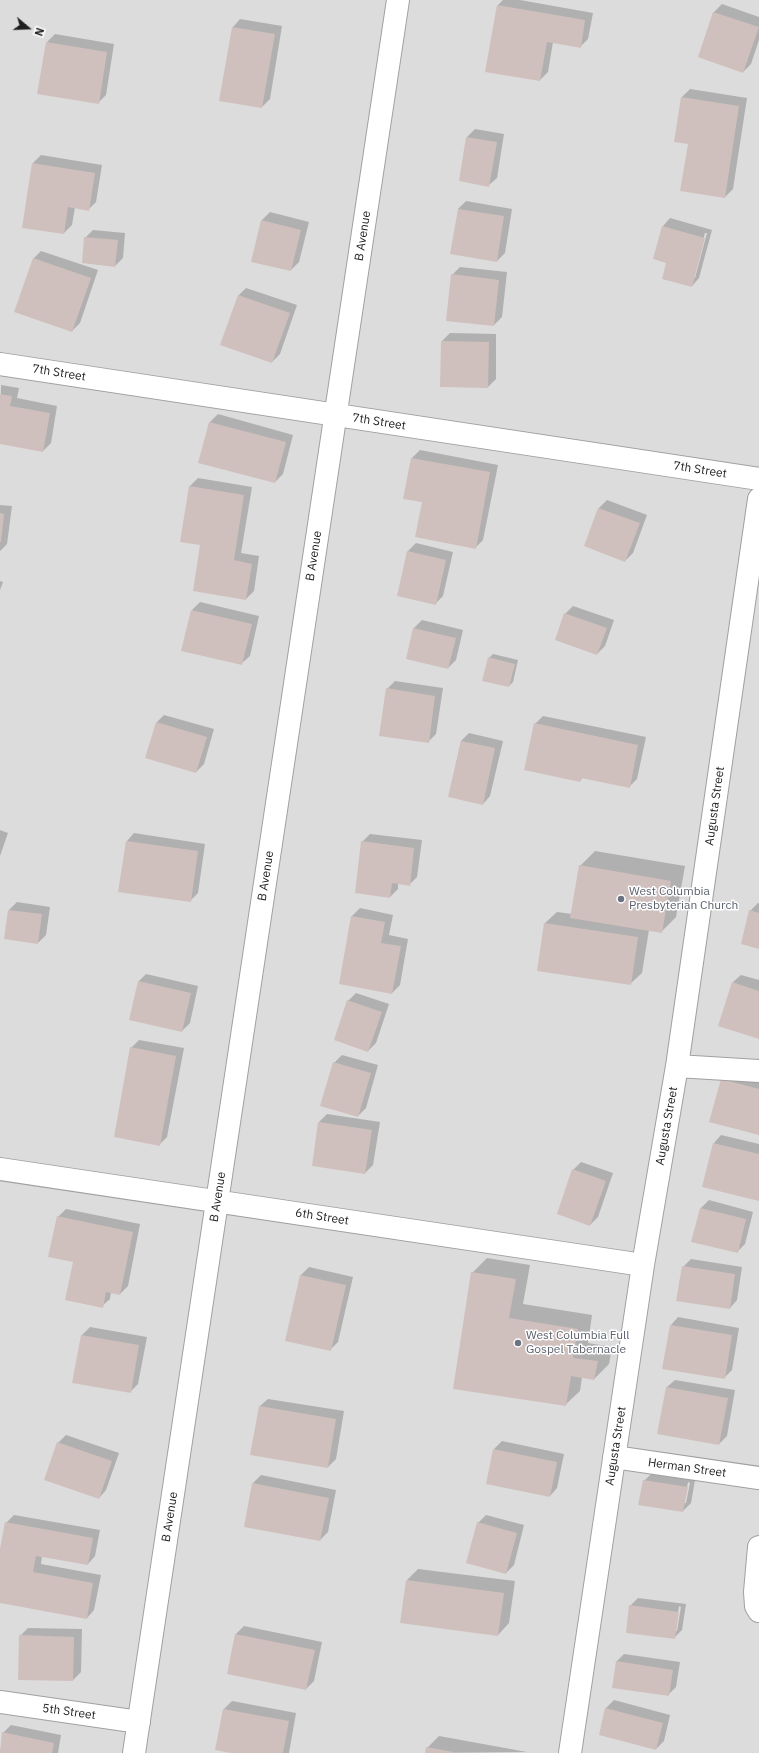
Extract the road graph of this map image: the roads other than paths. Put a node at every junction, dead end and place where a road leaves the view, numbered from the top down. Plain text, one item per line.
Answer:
1 (398, 0) edge
2 (0, 364) edge
3 (336, 416) junction
4 (759, 479) edge
5 (759, 499) edge
6 (677, 1066) junction
7 (759, 1071) edge
8 (0, 1169) edge
9 (217, 1202) junction
10 (644, 1265) junction
11 (614, 1458) junction
12 (759, 1478) edge
13 (759, 1547) edge
14 (759, 1610) edge
15 (0, 1702) edge
16 (139, 1722) junction
17 (134, 1753) edge
18 (570, 1753) edge

1 - 3 street, B Avenue
2 - 3 street, 7th Street
3 - 4 street, 7th Street
3 - 9 street, B Avenue
5 - 6 street, Augusta Street
6 - 7 street
6 - 10 street, Augusta Street
8 - 9 street, 6th Street
9 - 10 street, 6th Street
9 - 16 street, B Avenue
10 - 11 street, Augusta Street
11 - 12 street, Herman Street
11 - 18 street, Augusta Street
13 - 14 street
15 - 16 street, 5th Street
16 - 17 street, B Avenue

